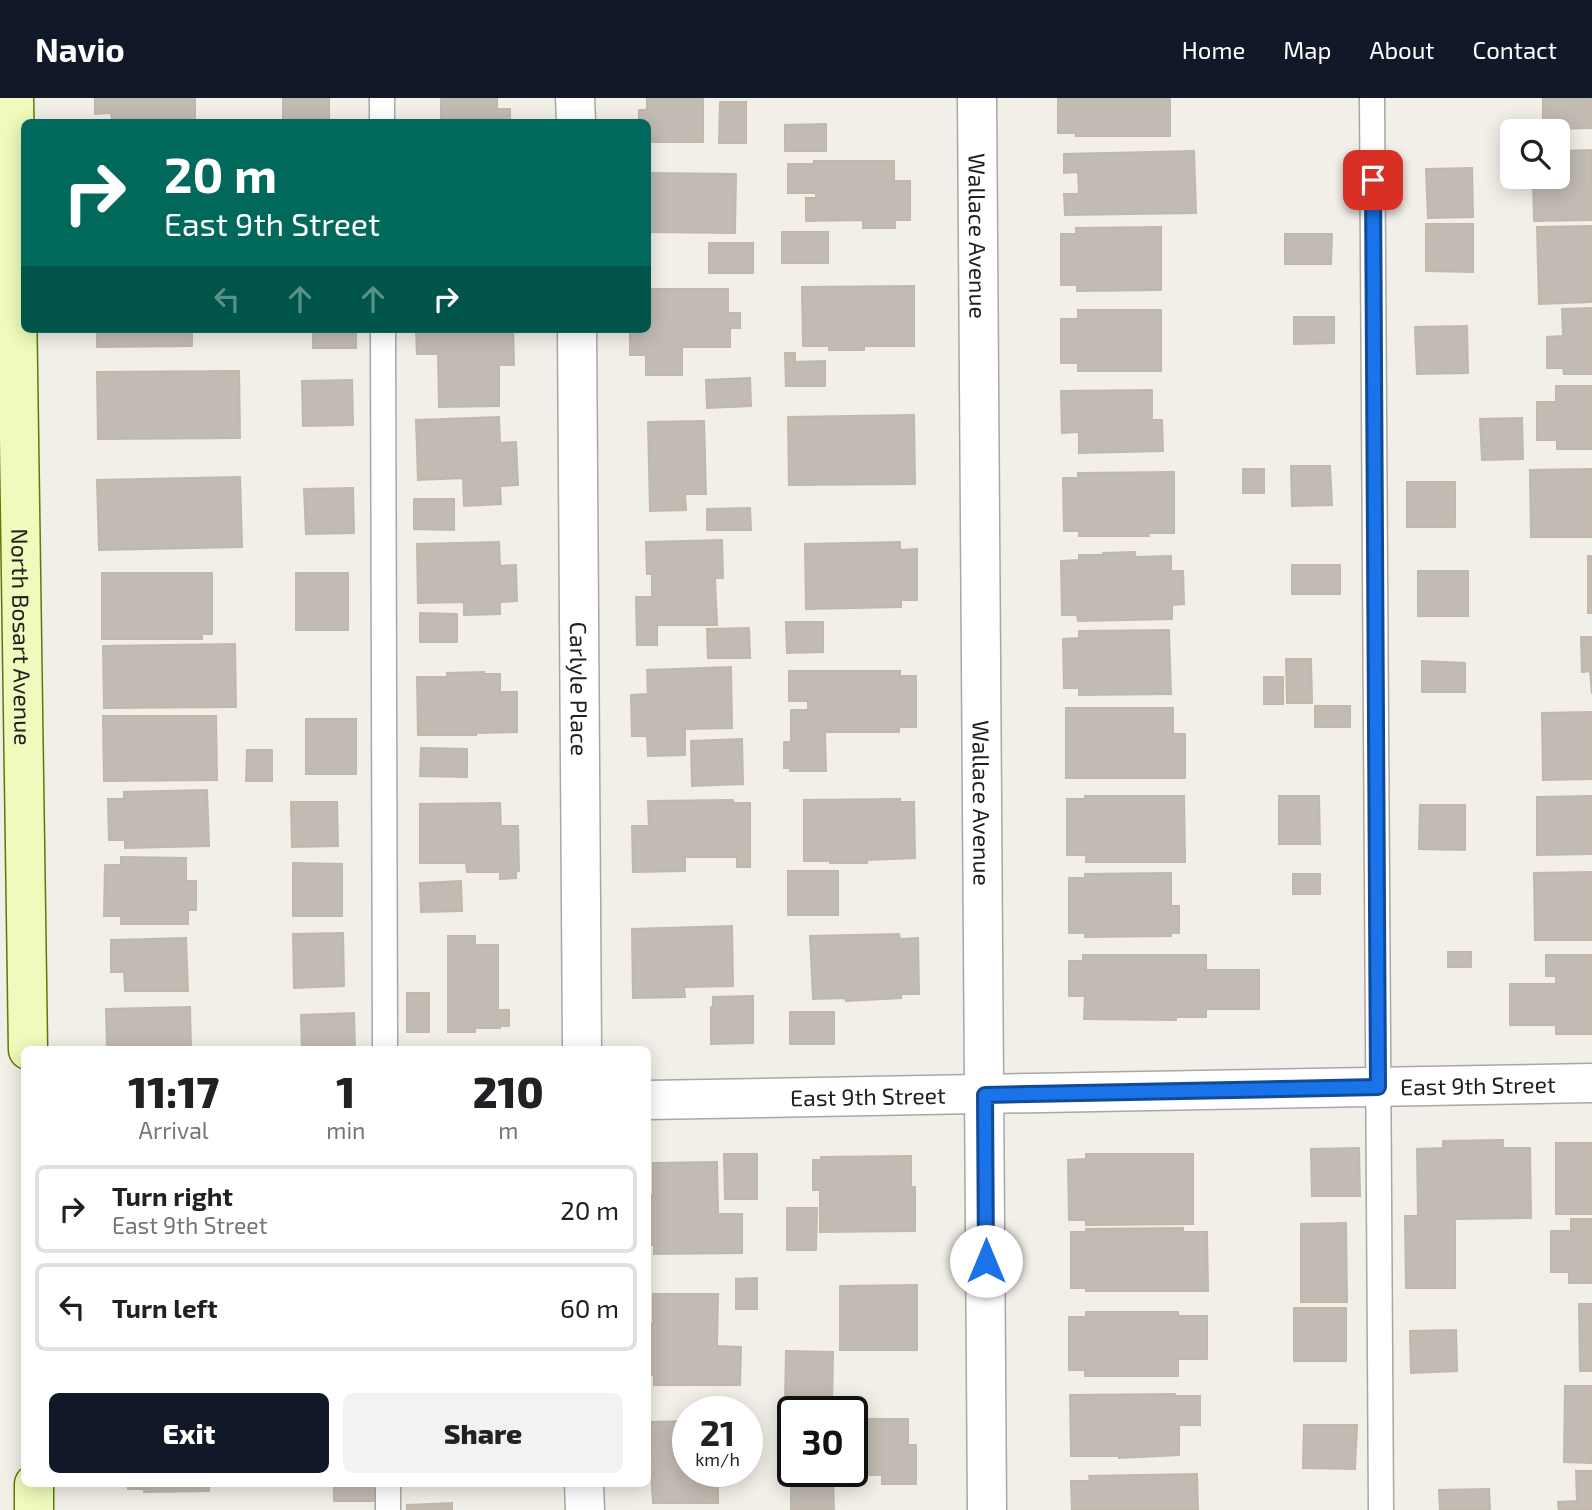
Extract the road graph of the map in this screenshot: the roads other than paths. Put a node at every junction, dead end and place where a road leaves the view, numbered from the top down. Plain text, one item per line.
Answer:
1 (13, 98) edge
2 (382, 98) edge
3 (575, 98) edge
4 (977, 98) edge
5 (1372, 98) edge
6 (382, 119) edge
7 (576, 119) edge
8 (383, 333) edge
9 (577, 333) edge
10 (28, 1046) edge
11 (384, 1046) edge
12 (582, 1046) edge
13 (1592, 1083) edge
14 (1378, 1087) junction
15 (985, 1095) junction
16 (651, 1100) edge
17 (34, 1487) edge
18 (388, 1487) edge
19 (584, 1487) edge
20 (34, 1510) edge
21 (388, 1510) edge
22 (585, 1510) edge
23 (987, 1510) edge
24 (1381, 1510) edge

1 - 10 street, North Bosart Avenue
2 - 6 lane
3 - 7 street
4 - 15 street, Wallace Avenue
5 - 14 lane
8 - 11 lane
9 - 12 street, Carlyle Place
13 - 14 street, East 9th Street
14 - 15 street, East 9th Street
14 - 24 lane
15 - 16 street, East 9th Street
15 - 23 street, Wallace Avenue
17 - 20 street
18 - 21 lane
19 - 22 street

